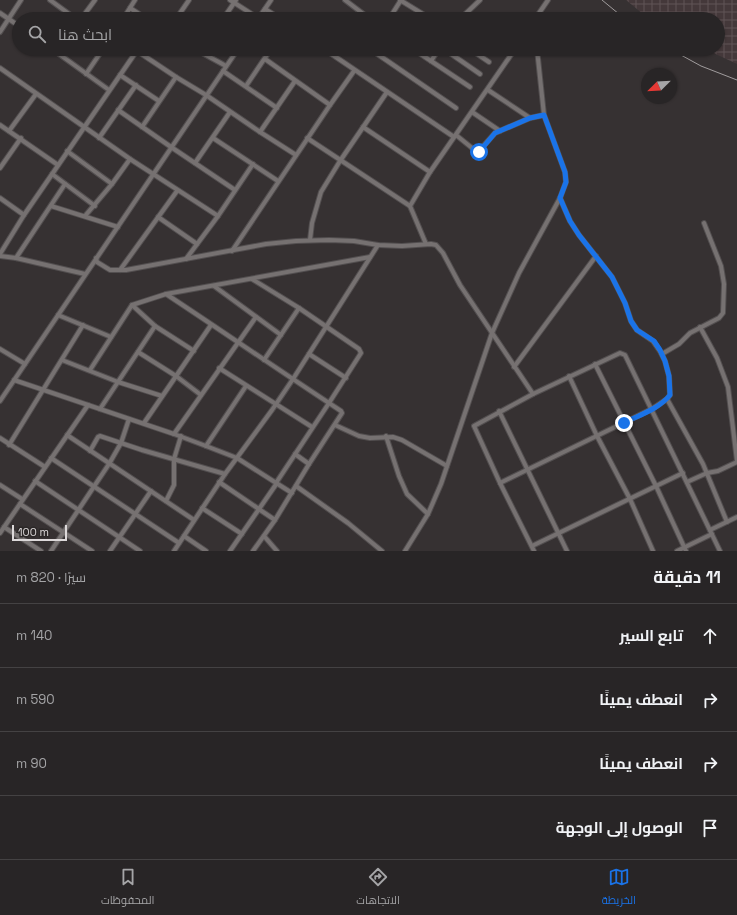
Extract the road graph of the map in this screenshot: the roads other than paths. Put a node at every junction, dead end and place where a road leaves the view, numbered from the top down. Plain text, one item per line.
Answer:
1 (21, 0) edge
2 (50, 0) edge
3 (95, 0) edge
4 (189, 0) edge
5 (271, 0) edge
6 (345, 0) edge
7 (400, 0) edge
8 (480, 0) edge
9 (548, 0) edge
10 (133, 1) edge
11 (233, 1) edge
12 (130, 8) junction
13 (265, 9) junction
14 (0, 12) edge
15 (13, 12) edge
16 (66, 12) edge
17 (86, 12) edge
18 (127, 12) edge
19 (136, 12) edge
20 (181, 12) edge
21 (227, 12) edge
22 (248, 12) edge
23 (263, 12) edge
24 (270, 12) edge
25 (361, 12) edge
26 (393, 12) edge
27 (420, 12) edge
28 (467, 12) edge
29 (540, 12) edge
30 (12, 14) edge
31 (9, 19) junction
32 (12, 21) edge
33 (0, 32) edge
34 (64, 56) edge
35 (98, 56) edge
36 (133, 56) edge
37 (146, 56) edge
38 (210, 56) edge
39 (233, 56) edge
40 (267, 56) edge
41 (334, 56) edge
42 (380, 56) edge
43 (424, 56) edge
44 (434, 56) edge
45 (454, 56) edge
46 (480, 56) edge
47 (510, 56) edge
48 (538, 56) edge
49 (265, 59) junction
50 (431, 61) junction
51 (489, 62) dead end
52 (226, 66) junction
53 (0, 68) edge
54 (223, 71) junction
55 (354, 71) junction
56 (86, 74) junction
57 (480, 74) dead end
58 (120, 75) junction
59 (176, 77) junction
60 (295, 81) junction
61 (136, 85) junction
62 (246, 86) junction
63 (470, 87) dead end
64 (109, 90) junction
65 (488, 90) junction
66 (387, 92) junction
67 (36, 94) junction
68 (206, 95) junction
69 (159, 101) junction
70 (330, 105) junction
71 (278, 108) junction
72 (456, 108) dead end
73 (118, 110) junction
74 (230, 112) junction
75 (472, 112) junction
76 (544, 115) junction
77 (530, 118) junction
78 (0, 125) edge
79 (84, 127) junction
80 (142, 127) junction
81 (363, 127) junction
82 (9, 131) junction
83 (500, 131) junction
84 (260, 132) junction
85 (455, 136) junction
86 (21, 138) junction
87 (99, 138) junction
88 (213, 138) junction
89 (307, 138) junction
90 (171, 147) junction
91 (67, 152) junction
92 (296, 155) junction
93 (130, 160) junction
94 (340, 160) junction
95 (195, 163) junction
96 (253, 164) junction
97 (58, 165) junction
98 (0, 168) edge
99 (430, 172) junction
100 (52, 174) junction
101 (153, 174) junction
102 (278, 181) junction
103 (65, 184) junction
104 (112, 184) junction
105 (235, 190) junction
106 (177, 191) junction
107 (0, 198) edge
108 (560, 198) junction
109 (51, 206) junction
110 (95, 206) junction
111 (410, 206) junction
112 (24, 215) junction
113 (85, 216) junction
114 (218, 216) junction
115 (158, 217) junction
116 (704, 223) dead end
117 (118, 227) junction
118 (310, 240) junction
119 (197, 244) junction
120 (426, 244) junction
121 (378, 245) junction
122 (232, 251) junction
123 (0, 255) edge
124 (596, 256) junction
125 (16, 258) junction
126 (96, 258) junction
127 (370, 258) junction
128 (186, 260) junction
129 (120, 270) junction
130 (85, 274) junction
131 (252, 279) junction
132 (214, 286) junction
133 (166, 294) junction
134 (132, 305) junction
135 (299, 308) junction
136 (58, 315) junction
137 (256, 317) junction
138 (211, 324) junction
139 (83, 325) junction
140 (155, 326) junction
141 (327, 327) junction
142 (700, 327) junction
143 (492, 333) junction
144 (281, 335) junction
145 (111, 337) junction
146 (238, 341) junction
147 (0, 350) edge
148 (194, 351) junction
149 (138, 352) junction
150 (310, 354) junction
151 (662, 354) junction
152 (62, 360) junction
153 (264, 360) junction
154 (25, 364) junction
155 (595, 364) junction
156 (514, 367) junction
157 (219, 368) junction
158 (90, 370) junction
159 (176, 376) junction
160 (569, 376) junction
161 (346, 378) junction
162 (293, 379) junction
163 (14, 380) junction
164 (118, 382) junction
165 (246, 386) junction
166 (43, 390) junction
167 (533, 394) junction
168 (201, 395) junction
169 (162, 396) junction
170 (667, 399) junction
171 (0, 401) edge
172 (276, 403) junction
173 (329, 403) junction
174 (88, 405) junction
175 (100, 409) junction
176 (652, 409) junction
177 (499, 411) junction
178 (129, 419) junction
179 (144, 423) junction
180 (624, 423) junction
181 (335, 425) junction
182 (312, 427) junction
183 (174, 434) junction
184 (67, 435) junction
185 (181, 436) junction
186 (386, 436) junction
187 (597, 436) junction
188 (0, 438) edge
189 (121, 443) junction
190 (10, 445) junction
191 (206, 446) junction
192 (90, 451) junction
193 (295, 454) junction
194 (51, 458) junction
195 (237, 458) junction
196 (174, 459) junction
197 (737, 462) edge
198 (109, 464) junction
199 (309, 464) junction
200 (447, 466) junction
201 (45, 467) junction
202 (528, 469) junction
203 (707, 473) junction
204 (224, 474) junction
205 (683, 474) junction
206 (35, 481) junction
207 (219, 482) junction
208 (687, 482) junction
209 (276, 483) junction
210 (500, 483) junction
211 (0, 485) edge
212 (296, 486) junction
213 (656, 486) junction
214 (94, 487) junction
215 (150, 491) junction
216 (292, 493) junction
217 (630, 499) junction
218 (22, 500) junction
219 (166, 501) junction
220 (20, 504) junction
221 (202, 508) junction
222 (259, 509) junction
223 (78, 510) junction
224 (136, 514) junction
225 (428, 514) junction
226 (737, 517) edge
227 (194, 520) junction
228 (274, 520) junction
229 (727, 522) junction
230 (4, 527) junction
231 (63, 532) junction
232 (711, 532) junction
233 (0, 533) edge
234 (559, 533) junction
235 (242, 534) junction
236 (184, 536) junction
237 (264, 536) junction
238 (120, 537) junction
239 (179, 543) junction
240 (532, 546) junction
241 (685, 549) edge
242 (41, 551) edge
243 (51, 551) edge
244 (92, 551) edge
245 (110, 551) edge
246 (140, 551) edge
247 (174, 551) edge
248 (206, 551) edge
249 (230, 551) edge
250 (253, 551) edge
251 (277, 551) edge
252 (382, 551) edge
253 (405, 551) edge
254 (534, 551) edge
255 (567, 551) edge
256 (653, 551) edge
257 (677, 551) edge
258 (720, 551) edge

1 - 15 street
2 - 16 street
3 - 17 street
4 - 20 street
5 - 13 street
6 - 25 street
7 - 26 street
7 - 27 street
8 - 28 street
9 - 29 street
10 - 12 street
11 - 21 street
11 - 22 street
12 - 18 street
12 - 19 street
13 - 23 street
13 - 24 street
14 - 31 street
30 - 31 street
31 - 32 street
31 - 33 street
34 - 56 street
35 - 56 street
36 - 58 street
37 - 59 street
38 - 52 street
39 - 52 street
40 - 49 street
41 - 55 street
42 - 72 street
43 - 50 street
44 - 50 street
45 - 57 street
46 - 51 street
47 - 65 street
48 - 76 street
49 - 60 street
49 - 62 street
50 - 63 street
52 - 54 street
53 - 67 street
54 - 62 street
54 - 68 street
55 - 66 street
55 - 70 street
56 - 64 street
58 - 61 street
58 - 64 street
59 - 68 street
59 - 69 street
60 - 70 street
60 - 71 street
61 - 69 street
61 - 73 street
62 - 71 street
64 - 79 street
65 - 75 street
65 - 77 street
66 - 81 street
66 - 85 street
67 - 79 street
67 - 82 street
68 - 74 street
68 - 90 street
69 - 80 street
70 - 89 street
71 - 84 street
73 - 80 street
73 - 87 street
74 - 84 street
74 - 88 street
75 - 83 street
75 - 85 street
76 - 77 street
76 - 108 street
77 - 83 street
78 - 82 street
79 - 87 street
79 - 91 street
80 - 90 street
81 - 94 street
81 - 99 street
82 - 86 street
83 - 85 street
84 - 92 street
85 - 99 street
86 - 97 street
86 - 98 street
87 - 93 street
88 - 95 street
88 - 96 street
89 - 92 street
89 - 94 street
90 - 95 street
90 - 101 street
91 - 97 street
91 - 104 street
92 - 102 street
93 - 101 street
93 - 104 street
94 - 111 street
94 - 118 street
95 - 105 street
96 - 102 street
96 - 105 street
97 - 100 street
99 - 111 street
100 - 103 street
100 - 112 street
101 - 106 street
101 - 117 street
102 - 122 street
103 - 109 street
103 - 110 street
104 - 110 street
105 - 114 street
106 - 114 street
106 - 115 street
107 - 112 street
108 - 124 street
108 - 143 street
109 - 113 street
109 - 125 street
110 - 113 street
111 - 120 street
112 - 123 street
113 - 117 street
114 - 119 street
115 - 119 street
115 - 129 street
116 - 142 street
117 - 126 street
118 - 121 street
118 - 122 street
119 - 128 street
120 - 121 street
120 - 143 street
121 - 127 street
122 - 128 street
123 - 125 street
124 - 151 street
124 - 156 street
125 - 130 street
126 - 129 street
126 - 130 street
127 - 131 street
127 - 141 street
128 - 129 street
130 - 136 street
131 - 132 street
131 - 135 street
132 - 133 street
132 - 137 street
133 - 134 street
133 - 138 street
134 - 140 street
134 - 145 street
135 - 141 street
135 - 144 street
136 - 139 street
136 - 154 street
137 - 144 street
137 - 146 street
138 - 146 street
138 - 148 street
139 - 145 street
139 - 152 street
140 - 148 street
140 - 149 street
141 - 150 street
141 - 161 street
142 - 151 street
142 - 197 street
143 - 156 street
143 - 200 street
144 - 153 street
145 - 158 street
146 - 153 street
146 - 157 street
147 - 154 street
148 - 159 street
149 - 159 street
149 - 164 street
150 - 161 street
150 - 162 street
151 - 170 street
152 - 158 street
152 - 166 street
153 - 162 street
154 - 163 street
155 - 160 street
155 - 176 street
155 - 180 street
156 - 167 street
157 - 165 street
157 - 168 street
158 - 164 street
159 - 168 street
159 - 169 street
160 - 167 street
160 - 187 street
161 - 173 street
162 - 172 street
162 - 173 street
163 - 166 street
163 - 171 street
164 - 169 street
164 - 175 street
165 - 172 street
165 - 191 street
166 - 174 street
166 - 190 street
167 - 177 street
168 - 183 street
169 - 179 street
170 - 176 street
170 - 203 street
172 - 182 street
172 - 195 street
173 - 181 street
173 - 182 street
174 - 175 street
174 - 184 street
175 - 178 street
176 - 180 street
176 - 205 street
177 - 202 street
177 - 210 street
178 - 179 street
178 - 189 street
179 - 183 street
180 - 187 street
180 - 213 street
181 - 186 street
181 - 199 street
182 - 193 street
183 - 185 street
184 - 192 street
184 - 194 street
185 - 191 street
185 - 196 street
186 - 200 street
186 - 225 street
187 - 202 street
187 - 217 street
188 - 190 street
189 - 192 street
189 - 196 street
189 - 198 street
190 - 201 street
191 - 195 street
192 - 198 street
193 - 199 street
193 - 209 street
194 - 201 street
194 - 214 street
195 - 204 street
195 - 209 street
196 - 204 street
196 - 219 street
197 - 203 street
198 - 214 street
198 - 215 street
199 - 212 street
200 - 225 street
201 - 206 street
202 - 210 street
202 - 234 street
203 - 208 street
203 - 229 street
204 - 207 street
205 - 208 street
205 - 213 street
206 - 218 street
206 - 223 street
207 - 221 street
207 - 222 street
208 - 232 street
209 - 216 street
209 - 222 street
210 - 240 street
211 - 218 street
212 - 216 street
212 - 252 street
213 - 217 street
213 - 241 street
214 - 223 street
214 - 224 street
215 - 219 street
215 - 224 street
216 - 228 street
217 - 234 street
217 - 256 street
218 - 220 street
219 - 227 street
220 - 230 street
220 - 231 street
221 - 227 street
221 - 235 street
222 - 228 street
222 - 235 street
223 - 231 street
223 - 238 street
224 - 238 street
224 - 239 street
225 - 253 street
226 - 229 street
227 - 236 street
228 - 237 street
229 - 232 street
230 - 233 street
230 - 242 street
231 - 243 street
231 - 244 street
232 - 241 street
232 - 258 street
234 - 240 street
234 - 255 street
235 - 249 street
236 - 239 street
236 - 248 street
237 - 250 street
237 - 251 street
238 - 245 street
238 - 246 street
239 - 247 street
240 - 254 street
241 - 257 street

